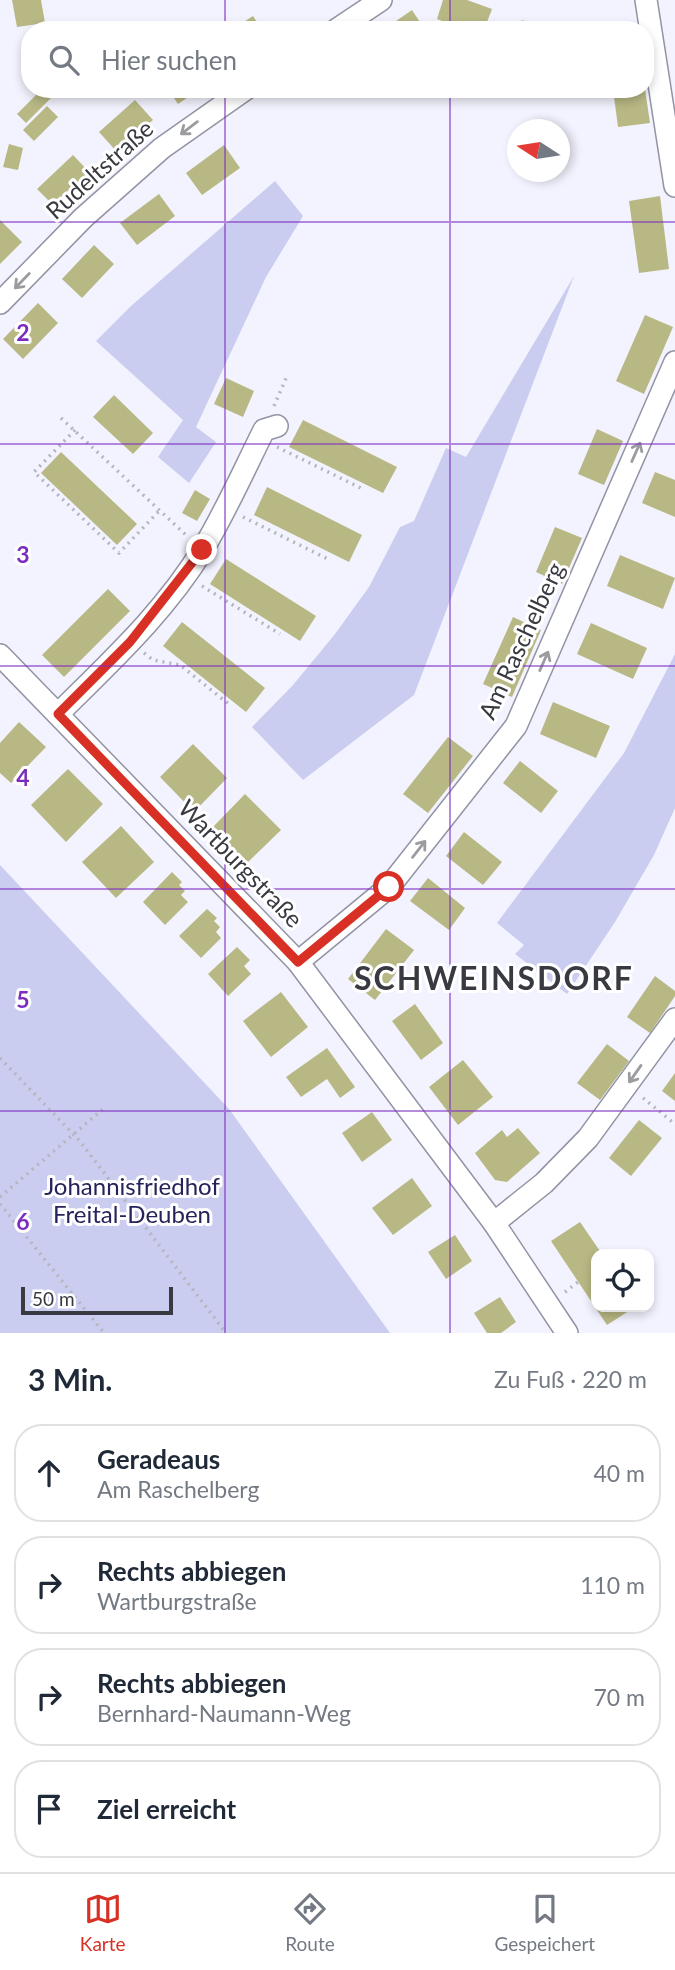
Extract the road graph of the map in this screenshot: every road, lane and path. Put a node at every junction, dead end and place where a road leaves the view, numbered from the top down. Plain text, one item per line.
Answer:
1 (381, 0) edge
2 (646, 0) edge
3 (350, 21) edge
4 (650, 21) edge
5 (654, 45) edge
6 (233, 98) edge
7 (675, 186) edge
8 (0, 303) edge
9 (675, 362) edge
10 (287, 376) dead end
11 (61, 418) dead end
12 (75, 430) junction
13 (267, 431) junction
14 (365, 490) dead end
15 (225, 509) junction
16 (160, 510) junction
17 (202, 550) junction
18 (330, 560) dead end
19 (199, 584) dead end
20 (279, 634) dead end
21 (0, 655) edge
22 (153, 660) dead end
23 (230, 705) dead end
24 (58, 714) junction
25 (298, 962) junction
26 (675, 1018) edge
27 (0, 1058) edge
28 (628, 1085) junction
29 (103, 1110) dead end
30 (675, 1124) edge
31 (74, 1135) junction
32 (0, 1197) edge
33 (0, 1204) edge
34 (494, 1223) junction
35 (579, 1282) dead end
36 (558, 1297) dead end
37 (104, 1333) edge
38 (226, 1333) edge
39 (567, 1333) edge

1 - 3 street
2 - 4 street
5 - 7 street
6 -> 8 street, Rudeltstraße
25 -> 9 street, Am Raschelberg
10 - 13 path
11 - 12 path
12 - 16 path
12 - 16 path
13 - 14 path
13 - 15 street
15 - 17 street
15 - 18 path
16 - 17 path
17 - 24 street
19 - 20 path
21 - 24 street, Wartburgstraße
22 - 23 path
24 - 25 street, Wartburgstraße
25 - 34 street, Wartburgstraße
26 -> 28 street
27 - 31 path
28 - 30 path
28 - 34 street
29 - 31 path
31 - 32 path
31 - 38 path
33 - 37 path
34 - 39 street, Wartburgstraße
35 - 36 path

